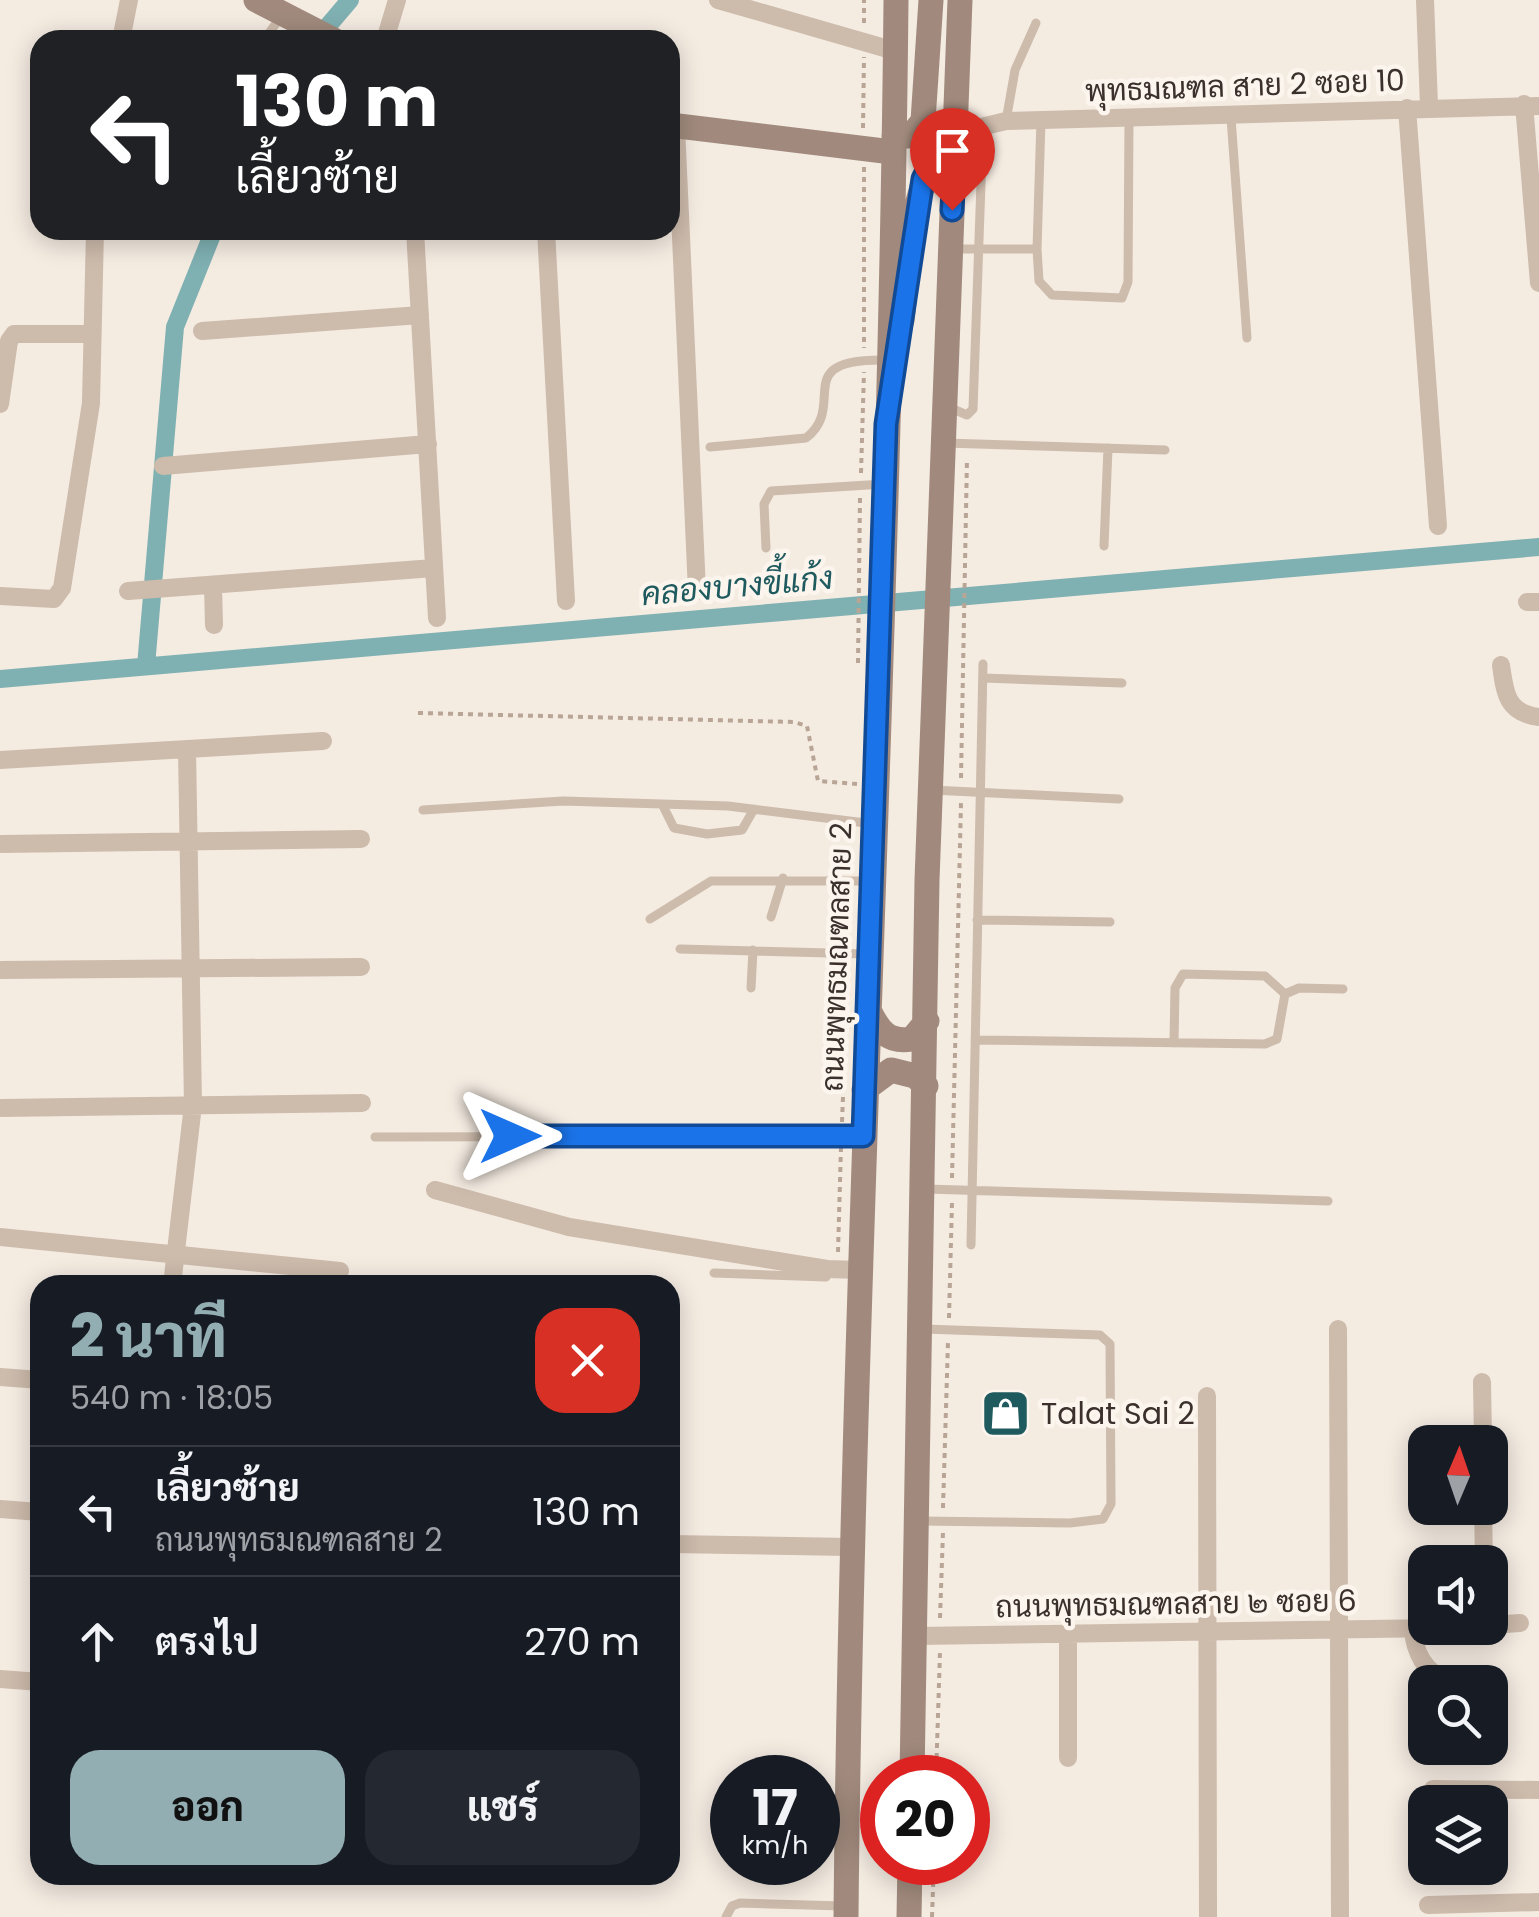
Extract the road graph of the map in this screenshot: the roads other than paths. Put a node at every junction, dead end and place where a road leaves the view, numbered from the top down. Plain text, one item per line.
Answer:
1 (129, 0) edge
2 (397, 0) edge
3 (718, 0) edge
4 (896, 0) edge
5 (931, 0) edge
6 (960, 0) edge
7 (1425, 0) edge
8 (269, 4) edge
9 (1036, 23) dead end
10 (123, 30) edge
11 (265, 30) edge
12 (317, 30) edge
13 (389, 30) edge
14 (895, 51) junction
15 (1531, 105) edge
16 (1429, 106) junction
17 (1406, 108) junction
18 (1230, 118) junction
19 (1041, 120) junction
20 (1129, 120) junction
21 (1006, 122) junction
22 (983, 124) junction
23 (680, 127) edge
24 (956, 133) junction
25 (893, 144) junction
26 (95, 240) edge
27 (416, 240) edge
28 (547, 240) edge
29 (679, 240) edge
30 (1038, 249) junction
31 (950, 250) junction
32 (979, 250) junction
33 (1539, 282) edge
34 (420, 316) junction
35 (202, 330) dead end
36 (91, 334) junction
37 (1246, 338) dead end
38 (887, 360) junction
39 (0, 404) edge
40 (943, 405) junction
41 (886, 424) junction
42 (942, 443) junction
43 (428, 444) junction
44 (710, 447) dead end
45 (1108, 448) junction
46 (1165, 450) dead end
47 (163, 466) dead end
48 (884, 484) junction
49 (1438, 526) dead end
50 (1104, 546) dead end
51 (766, 548) dead end
52 (434, 568) junction
53 (213, 584) junction
54 (128, 591) dead end
55 (696, 592) dead end
56 (0, 596) edge
57 (566, 601) dead end
58 (437, 618) dead end
59 (214, 626) dead end
60 (982, 664) dead end
61 (1502, 666) dead end
62 (983, 678) junction
63 (1122, 683) dead end
64 (1539, 717) edge
65 (323, 741) dead end
66 (187, 749) junction
67 (0, 760) edge
68 (931, 790) junction
69 (981, 792) junction
70 (1119, 799) dead end
71 (662, 804) junction
72 (754, 809) junction
73 (424, 810) dead end
74 (874, 824) junction
75 (361, 838) dead end
76 (190, 840) junction
77 (0, 844) edge
78 (783, 878) junction
79 (873, 881) junction
80 (771, 917) dead end
81 (650, 918) dead end
82 (978, 920) junction
83 (1110, 922) dead end
84 (680, 949) dead end
85 (753, 950) junction
86 (871, 954) junction
87 (362, 967) dead end
88 (191, 968) junction
89 (0, 970) edge
90 (751, 988) dead end
91 (1343, 989) dead end
92 (1285, 994) junction
93 (870, 1010) junction
94 (926, 1021) junction
95 (976, 1040) junction
96 (1174, 1042) junction
97 (926, 1086) junction
98 (864, 1090) junction
99 (362, 1103) dead end
100 (193, 1105) junction
101 (0, 1108) edge
102 (375, 1136) dead end
103 (863, 1136) junction
104 (923, 1189) junction
105 (435, 1190) dead end
106 (973, 1190) junction
107 (1328, 1200) dead end
108 (0, 1237) edge
109 (970, 1245) dead end
110 (176, 1254) junction
111 (340, 1270) dead end
112 (714, 1273) dead end
113 (859, 1274) junction
114 (173, 1275) edge
115 (922, 1329) junction
116 (1338, 1329) dead end
117 (0, 1377) edge
118 (30, 1379) edge
119 (1482, 1382) dead end
120 (1207, 1396) dead end
121 (1482, 1425) edge
122 (0, 1509) edge
123 (30, 1511) edge
124 (931, 1521) junction
125 (680, 1544) edge
126 (850, 1547) junction
127 (1520, 1623) dead end
128 (1508, 1624) edge
129 (1340, 1628) junction
130 (1408, 1628) edge
131 (1207, 1632) junction
132 (1068, 1635) junction
133 (928, 1636) junction
134 (0, 1678) edge
135 (30, 1681) edge
136 (915, 1755) edge
137 (1068, 1758) dead end
138 (1508, 1790) edge
139 (1539, 1790) edge
140 (910, 1885) edge
141 (1539, 1902) edge
142 (1428, 1905) dead end
143 (846, 1911) edge
144 (726, 1917) edge
145 (909, 1917) edge
146 (1208, 1917) edge
147 (1340, 1917) edge

1 - 10 street
2 - 13 street
3 - 14 street
4 - 14 main road, ถนนพุทธมณฑลสาย 2
5 - 25 main road
6 - 24 main road
7 - 16 street
8 - 11 lane
8 - 12 main road
9 - 21 lane
14 - 25 main road, ถนนพุทธมณฑลสาย 2
15 - 16 street, พุทธมณฑล สาย 2 ซอย 10
15 - 33 street
16 - 17 street, พุทธมณฑล สาย 2 ซอย 10
17 - 18 street, พุทธมณฑล สาย 2 ซอย 10
17 - 49 street
18 - 20 street, พุทธมณฑล สาย 2 ซอย 10
18 - 37 lane
19 - 20 street, พุทธมณฑล สาย 2 ซอย 10
19 - 21 street, พุทธมณฑล สาย 2 ซอย 10
19 - 30 lane
20 - 30 lane
21 - 22 street, พุทธมณฑล สาย 2 ซอย 10
22 - 24 street, พุทธมณฑล สาย 2 ซอย 10
22 - 32 lane
23 - 25 main road
24 - 31 main road
24 - 41 main road
25 - 38 main road, ถนนพุทธมณฑลสาย 2
26 - 36 street
27 - 34 street
28 - 57 street
29 - 55 street
30 - 32 lane
31 - 32 lane
31 - 40 main road
32 - 40 lane
34 - 35 street
34 - 43 street
36 - 39 street
36 - 56 street
38 - 41 main road, ถนนพุทธมณฑลสาย 2
38 - 44 lane
40 - 42 main road
41 - 48 main road, ถนนพุทธมณฑลสาย 2
42 - 45 lane
42 - 68 main road
43 - 47 street
43 - 52 street
45 - 46 lane
45 - 50 lane
48 - 51 lane
48 - 74 main road, ถนนพุทธมณฑลสาย 2
52 - 53 street
52 - 58 street
53 - 54 street
53 - 59 street
60 - 62 lane
61 - 64 street
62 - 63 lane
62 - 69 lane
65 - 66 street
66 - 67 street
66 - 76 street
68 - 69 lane
68 - 94 main road
69 - 70 lane
69 - 82 lane
71 - 72 lane
71 - 72 lane
71 - 73 lane
72 - 74 lane
74 - 79 main road, ถนนพุทธมณฑลสาย 2
75 - 76 street
76 - 77 street
76 - 88 street
78 - 79 lane
78 - 80 lane
78 - 81 lane
79 - 86 main road, ถนนพุทธมณฑลสาย 2
82 - 83 lane
82 - 95 lane
84 - 85 lane
85 - 86 lane
85 - 90 lane
86 - 93 main road, ถนนพุทธมณฑลสาย 2
87 - 88 street
88 - 89 street
88 - 100 street
91 - 92 lane
92 - 96 lane
92 - 96 lane
93 - 94 main road
93 - 98 main road, ถนนพุทธมณฑลสาย 2
94 - 97 main road
95 - 96 lane
95 - 106 lane
97 - 98 main road
97 - 104 main road
98 - 103 main road, ถนนพุทธมณฑลสาย 2
99 - 100 street
100 - 101 street
100 - 110 street
102 - 103 lane
103 - 113 main road, ถนนพุทธมณฑลสาย 2
104 - 106 lane
104 - 115 main road
105 - 113 street
106 - 107 lane
106 - 109 lane
108 - 110 street
110 - 111 street
110 - 114 street
112 - 113 lane
113 - 126 main road, ถนนพุทธมณฑลสาย 2
115 - 124 main road
115 - 124 lane
116 - 129 street
117 - 118 street
119 - 121 street
120 - 131 street
122 - 123 street
124 - 133 main road
125 - 126 street
126 - 143 main road, ถนนพุทธมณฑลสาย 2
127 - 128 street
129 - 130 street, ถนนพุทธมณฑลสาย ๒ ซอย 6
129 - 131 street, ถนนพุทธมณฑลสาย ๒ ซอย 6
129 - 147 street
131 - 132 street, ถนนพุทธมณฑลสาย ๒ ซอย 6
131 - 146 street
132 - 133 street, ถนนพุทธมณฑลสาย ๒ ซอย 6
132 - 137 street
133 - 136 main road
134 - 135 street
138 - 139 street
140 - 145 main road
141 - 142 street
143 - 144 lane

